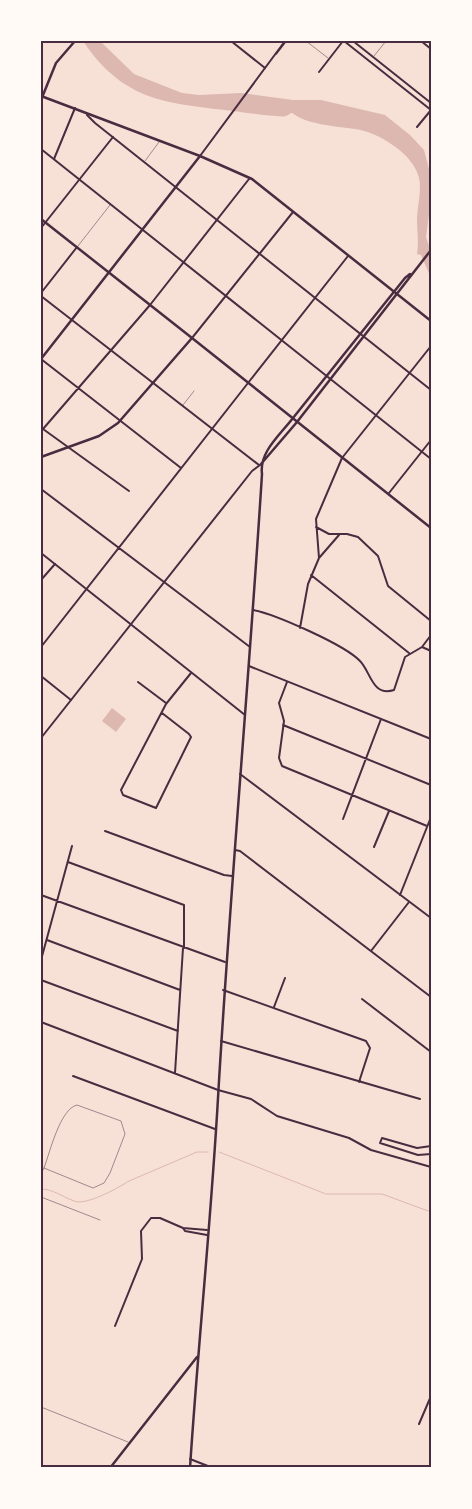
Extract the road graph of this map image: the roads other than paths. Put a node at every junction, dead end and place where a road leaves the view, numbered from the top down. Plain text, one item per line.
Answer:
1 (75, 41) edge
2 (231, 41) edge
3 (286, 41) edge
4 (306, 41) edge
5 (344, 41) edge
6 (353, 41) edge
7 (386, 41) edge
8 (421, 41) edge
9 (431, 49) edge
10 (373, 57) junction
11 (329, 59) junction
12 (370, 62) junction
13 (265, 68) junction
14 (319, 72) dead end
15 (42, 96) edge
16 (41, 100) edge
17 (431, 103) edge
18 (75, 108) junction
19 (431, 110) edge
20 (86, 113) junction
21 (417, 127) dead end
22 (113, 137) junction
23 (160, 141) junction
24 (41, 149) edge
25 (200, 156) junction
26 (54, 159) junction
27 (144, 162) junction
28 (250, 178) junction
29 (80, 179) junction
30 (176, 188) junction
31 (111, 204) junction
32 (293, 212) junction
33 (41, 219) edge
34 (217, 220) junction
35 (46, 222) junction
36 (41, 228) edge
37 (143, 230) junction
38 (77, 247) junction
39 (431, 250) edge
40 (260, 254) junction
41 (348, 256) junction
42 (183, 262) junction
43 (109, 273) junction
44 (412, 273) junction
45 (394, 292) junction
46 (41, 294) edge
47 (397, 295) junction
48 (226, 296) junction
49 (315, 298) junction
50 (150, 305) junction
51 (72, 320) junction
52 (431, 321) edge
53 (360, 334) junction
54 (364, 337) junction
55 (192, 338) junction
56 (281, 340) junction
57 (431, 346) edge
58 (111, 351) junction
59 (41, 359) edge
60 (409, 373) junction
61 (326, 376) junction
62 (330, 379) junction
63 (248, 383) junction
64 (153, 384) junction
65 (79, 388) junction
66 (431, 390) edge
67 (194, 391) dead end
68 (182, 406) junction
69 (376, 415) junction
70 (293, 418) junction
71 (120, 421) junction
72 (297, 422) junction
73 (42, 429) edge
74 (211, 430) junction
75 (431, 440) edge
76 (68, 448) junction
77 (422, 452) junction
78 (41, 457) edge
79 (342, 458) junction
80 (431, 459) edge
81 (260, 465) junction
82 (181, 468) junction
83 (41, 490) edge
84 (129, 491) dead end
85 (388, 494) junction
86 (316, 527) junction
87 (431, 528) edge
88 (340, 534) junction
89 (118, 547) junction
90 (41, 553) edge
91 (319, 558) junction
92 (55, 564) junction
93 (311, 575) junction
94 (41, 580) edge
95 (164, 582) junction
96 (87, 589) junction
97 (253, 610) junction
98 (431, 621) edge
99 (130, 624) junction
100 (300, 628) junction
101 (431, 635) edge
102 (41, 647) edge
103 (250, 647) junction
104 (422, 648) junction
105 (431, 651) edge
106 (409, 653) junction
107 (249, 666) junction
108 (191, 673) junction
109 (41, 676) edge
110 (287, 681) junction
111 (138, 682) dead end
112 (71, 700) junction
113 (166, 704) junction
114 (162, 713) junction
115 (245, 715) junction
116 (381, 719) junction
117 (283, 725) junction
118 (41, 738) edge
119 (431, 739) edge
120 (366, 759) junction
121 (240, 774) junction
122 (431, 785) edge
123 (352, 796) junction
124 (389, 811) junction
125 (431, 817) edge
126 (343, 819) dead end
127 (427, 826) junction
128 (105, 831) dead end
129 (72, 846) dead end
130 (374, 848) dead end
131 (234, 849) junction
132 (68, 862) junction
133 (232, 876) junction
134 (41, 895) edge
135 (400, 895) junction
136 (57, 901) junction
137 (410, 902) junction
138 (431, 918) edge
139 (47, 940) junction
140 (183, 948) junction
141 (371, 951) junction
142 (41, 960) edge
143 (225, 962) junction
144 (285, 978) dead end
145 (41, 980) edge
146 (180, 990) junction
147 (223, 990) junction
148 (431, 997) edge
149 (362, 999) dead end
150 (274, 1007) junction
151 (41, 1022) edge
152 (178, 1031) junction
153 (221, 1041) junction
154 (431, 1052) edge
155 (175, 1073) junction
156 (73, 1076) dead end
157 (359, 1082) junction
158 (218, 1090) junction
159 (420, 1099) dead end
160 (215, 1129) junction
161 (431, 1146) edge
162 (431, 1154) edge
163 (431, 1167) edge
164 (44, 1168) junction
165 (41, 1174) edge
166 (41, 1197) edge
167 (100, 1220) dead end
168 (183, 1228) junction
169 (208, 1230) junction
170 (207, 1234) junction
171 (114, 1326) dead end
172 (198, 1356) junction
173 (431, 1396) edge
174 (41, 1407) edge
175 (420, 1424) dead end
176 (129, 1442) junction
177 (190, 1459) junction
178 (110, 1468) edge
179 (190, 1468) edge
180 (213, 1468) edge

1 - 15 main road
2 - 13 street
3 - 13 street
4 - 11 lane
5 - 11 street
5 - 12 street
6 - 10 street
7 - 10 lane
8 - 9 street
10 - 12 lane
10 - 17 street
11 - 14 street
12 - 19 street
13 - 25 street
15 - 16 main road
15 - 18 main road
18 - 20 main road
18 - 26 street
19 - 21 street
20 - 22 street
20 - 23 main road
22 - 27 street
22 - 29 street
23 - 25 main road
23 - 27 lane
24 - 26 street
25 - 28 main road
25 - 30 main road
26 - 29 street
27 - 30 street
28 - 32 main road
28 - 34 street
29 - 31 street
29 - 35 street
30 - 34 street
30 - 37 main road
31 - 37 street
31 - 38 lane
32 - 40 street
32 - 41 main road
33 - 35 main road
34 - 40 street
34 - 42 street
35 - 36 street
35 - 38 main road
37 - 42 street
37 - 43 main road
38 - 43 main road
38 - 46 street
39 - 44 main road
40 - 48 street
40 - 49 street
41 - 45 main road
41 - 49 street
42 - 48 street
42 - 50 street
43 - 50 main road
43 - 51 main road
44 - 45 main road
44 - 47 main road
45 - 47 main road
45 - 53 main road
46 - 51 street
47 - 52 main road
47 - 54 main road
48 - 55 street
48 - 56 street
49 - 53 street
49 - 56 street
50 - 55 main road
50 - 58 street
51 - 58 street
51 - 59 main road
53 - 54 street
53 - 61 main road
54 - 60 street
54 - 62 main road
55 - 63 main road
55 - 64 main road
56 - 61 street
56 - 63 street
57 - 60 street
58 - 64 street
58 - 65 street
59 - 65 street
60 - 66 street
60 - 69 street
61 - 62 street
61 - 70 main road
62 - 69 street
62 - 72 main road
63 - 70 main road
63 - 74 street
64 - 68 street
64 - 71 main road
65 - 71 street
65 - 73 street
67 - 68 lane
68 - 74 street
69 - 77 street
69 - 79 street
70 - 72 main road
70 - 81 main road
71 - 76 main road
71 - 82 street
72 - 79 main road
72 - 81 main road
73 - 76 street
74 - 81 street
74 - 82 street
75 - 77 street
76 - 78 main road
76 - 84 street
77 - 80 street
77 - 85 street
79 - 85 main road
79 - 86 street
81 - 95 street
81 - 97 main road
82 - 89 street
83 - 89 street
85 - 87 main road
86 - 88 street
86 - 91 street
88 - 91 street
88 - 98 street
89 - 95 street
89 - 96 street
90 - 92 street
91 - 93 street
92 - 94 street
92 - 96 street
93 - 100 street
93 - 106 street
95 - 99 street
95 - 103 street
96 - 99 street
96 - 102 street
97 - 100 street
97 - 103 main road
99 - 108 street
99 - 112 street
100 - 106 street
101 - 104 street
103 - 107 main road
104 - 105 street
104 - 106 street
107 - 110 street
107 - 115 main road
108 - 113 street
108 - 115 street
109 - 112 street
110 - 116 street
110 - 117 street
111 - 113 street
112 - 118 street
113 - 114 street
114 - 114 street
115 - 121 main road
116 - 119 street
116 - 120 street
117 - 120 street
117 - 123 street
120 - 122 street
120 - 123 street
121 - 131 main road
121 - 135 street
123 - 124 street
123 - 126 street
124 - 127 street
124 - 130 street
125 - 127 street
127 - 135 street
128 - 133 street
129 - 132 street
131 - 133 main road
131 - 141 street
132 - 136 street
132 - 140 street
133 - 143 main road
134 - 136 street
135 - 137 street
136 - 139 street
136 - 140 street
137 - 138 street
137 - 141 street
139 - 142 street
139 - 146 street
140 - 143 street
140 - 146 street
141 - 148 street
143 - 147 main road
144 - 150 street
145 - 152 street
146 - 152 street
147 - 150 street
147 - 153 main road
149 - 154 street
150 - 157 street
151 - 155 street
152 - 155 street
153 - 157 street
153 - 158 main road
155 - 158 street
156 - 160 street
157 - 159 street
158 - 160 main road
158 - 163 street
160 - 169 main road
161 - 162 street
164 - 164 lane
164 - 165 lane
166 - 167 lane
168 - 169 street
168 - 170 street
168 - 171 street
169 - 170 main road
170 - 172 main road
172 - 176 main road
172 - 177 main road
173 - 175 street
174 - 176 lane
176 - 178 main road
177 - 179 main road
177 - 180 street

